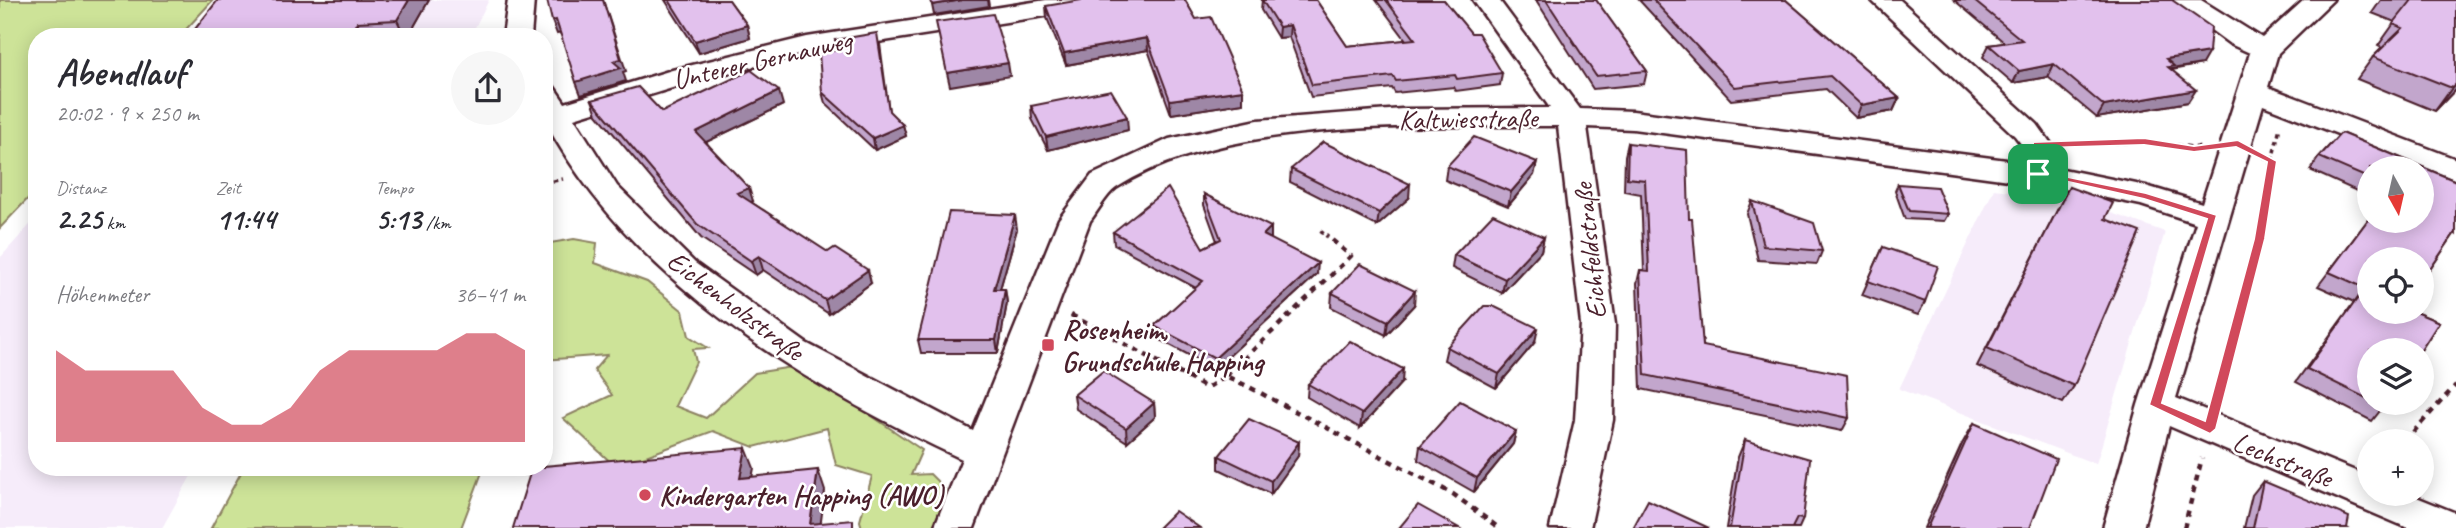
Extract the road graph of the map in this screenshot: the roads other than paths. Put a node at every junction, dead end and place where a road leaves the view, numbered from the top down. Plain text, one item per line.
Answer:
1 (521, 0) edge
2 (1097, 0) edge
3 (1486, 0) edge
4 (1884, 0) edge
5 (2183, 0) edge
6 (2320, 0) edge
7 (518, 28) edge
8 (2264, 50) junction
9 (2252, 90) junction
10 (553, 103) edge
11 (553, 109) edge
12 (1571, 117) junction
13 (2037, 159) junction
14 (2456, 170) edge
15 (2213, 217) junction
16 (2155, 405) junction
17 (984, 453) junction
18 (954, 528) edge
19 (1570, 528) edge
20 (2123, 528) edge
21 (2450, 528) edge

1 - 7 street
2 - 10 street, Unterer Gernauweg
3 - 12 street, Eichfeldstraße
4 - 13 street
5 - 8 street
6 - 8 street
8 - 9 street
9 - 14 street
9 - 15 street
11 - 17 street, Eichenholzstraße
12 - 13 street, Kaltwiesstraße
12 - 17 street, Kaltwiesstraße
12 - 19 street, Eichfeldstraße
13 - 15 street, Kaltwiesstraße
15 - 16 street
16 - 20 street
16 - 21 street, Lechstraße
17 - 18 street, Kaltwiesstraße

